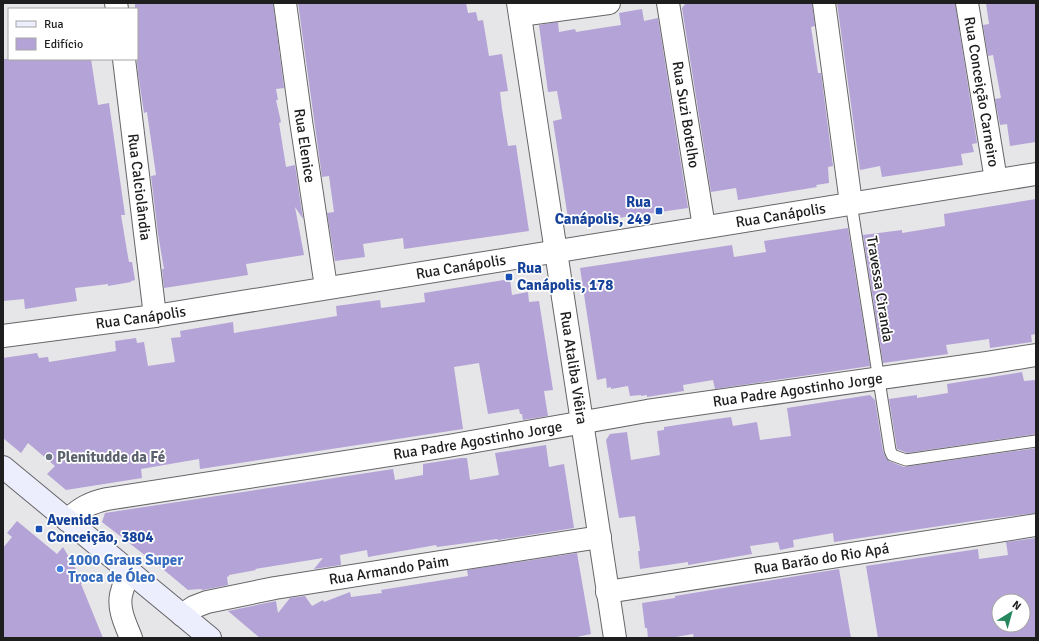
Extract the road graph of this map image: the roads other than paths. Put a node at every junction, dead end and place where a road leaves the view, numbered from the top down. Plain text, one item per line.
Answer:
1 (285, 3) edge
2 (610, 3) edge
3 (668, 3) edge
4 (824, 3) edge
5 (967, 3) edge
6 (519, 9) edge
7 (124, 60) edge
8 (1036, 174) edge
9 (996, 180) junction
10 (851, 203) junction
11 (704, 227) junction
12 (556, 250) junction
13 (326, 287) junction
14 (155, 316) junction
15 (3, 336) edge
16 (1036, 355) edge
17 (878, 379) junction
18 (582, 422) junction
19 (1036, 441) edge
20 (3, 467) edge
21 (67, 520) junction
22 (1036, 524) edge
23 (600, 538) junction
24 (128, 571) junction
25 (607, 592) junction
26 (182, 615) junction
27 (131, 638) edge
28 (210, 638) edge
29 (615, 638) edge

1 - 13 street, Rua Elenice
2 - 6 street
3 - 11 street, Rua Suzi Botelho
4 - 10 street
5 - 9 street, Rua Conceição Carneiro
6 - 12 street, Rua Ataliba Viêira
7 - 14 street, Rua Calciolândia
8 - 9 street, Rua Canápolis
9 - 10 street, Rua Canápolis
10 - 11 street, Rua Canápolis
10 - 17 lane, Travessa Ciranda
11 - 12 street, Rua Canápolis
12 - 13 street, Rua Canápolis
12 - 18 street, Rua Ataliba Viêira
13 - 14 street, Rua Canápolis
14 - 15 street, Rua Canápolis
16 - 17 street, Rua Padre Agostinho Jorge
17 - 18 street, Rua Padre Agostinho Jorge
17 - 19 lane, Travessa Ciranda
18 - 21 street, Rua Padre Agostinho Jorge
18 - 23 street, Rua Ataliba Viêira
20 - 21 main road
21 - 24 main road
22 - 25 street, Rua Barão do Rio Apá
23 - 25 street, Rua Ataliba Viêira
23 - 26 street, Rua Armando Paim
24 - 26 main road
24 - 27 street
25 - 29 street, Rua Ataliba Viêira
26 - 28 main road

